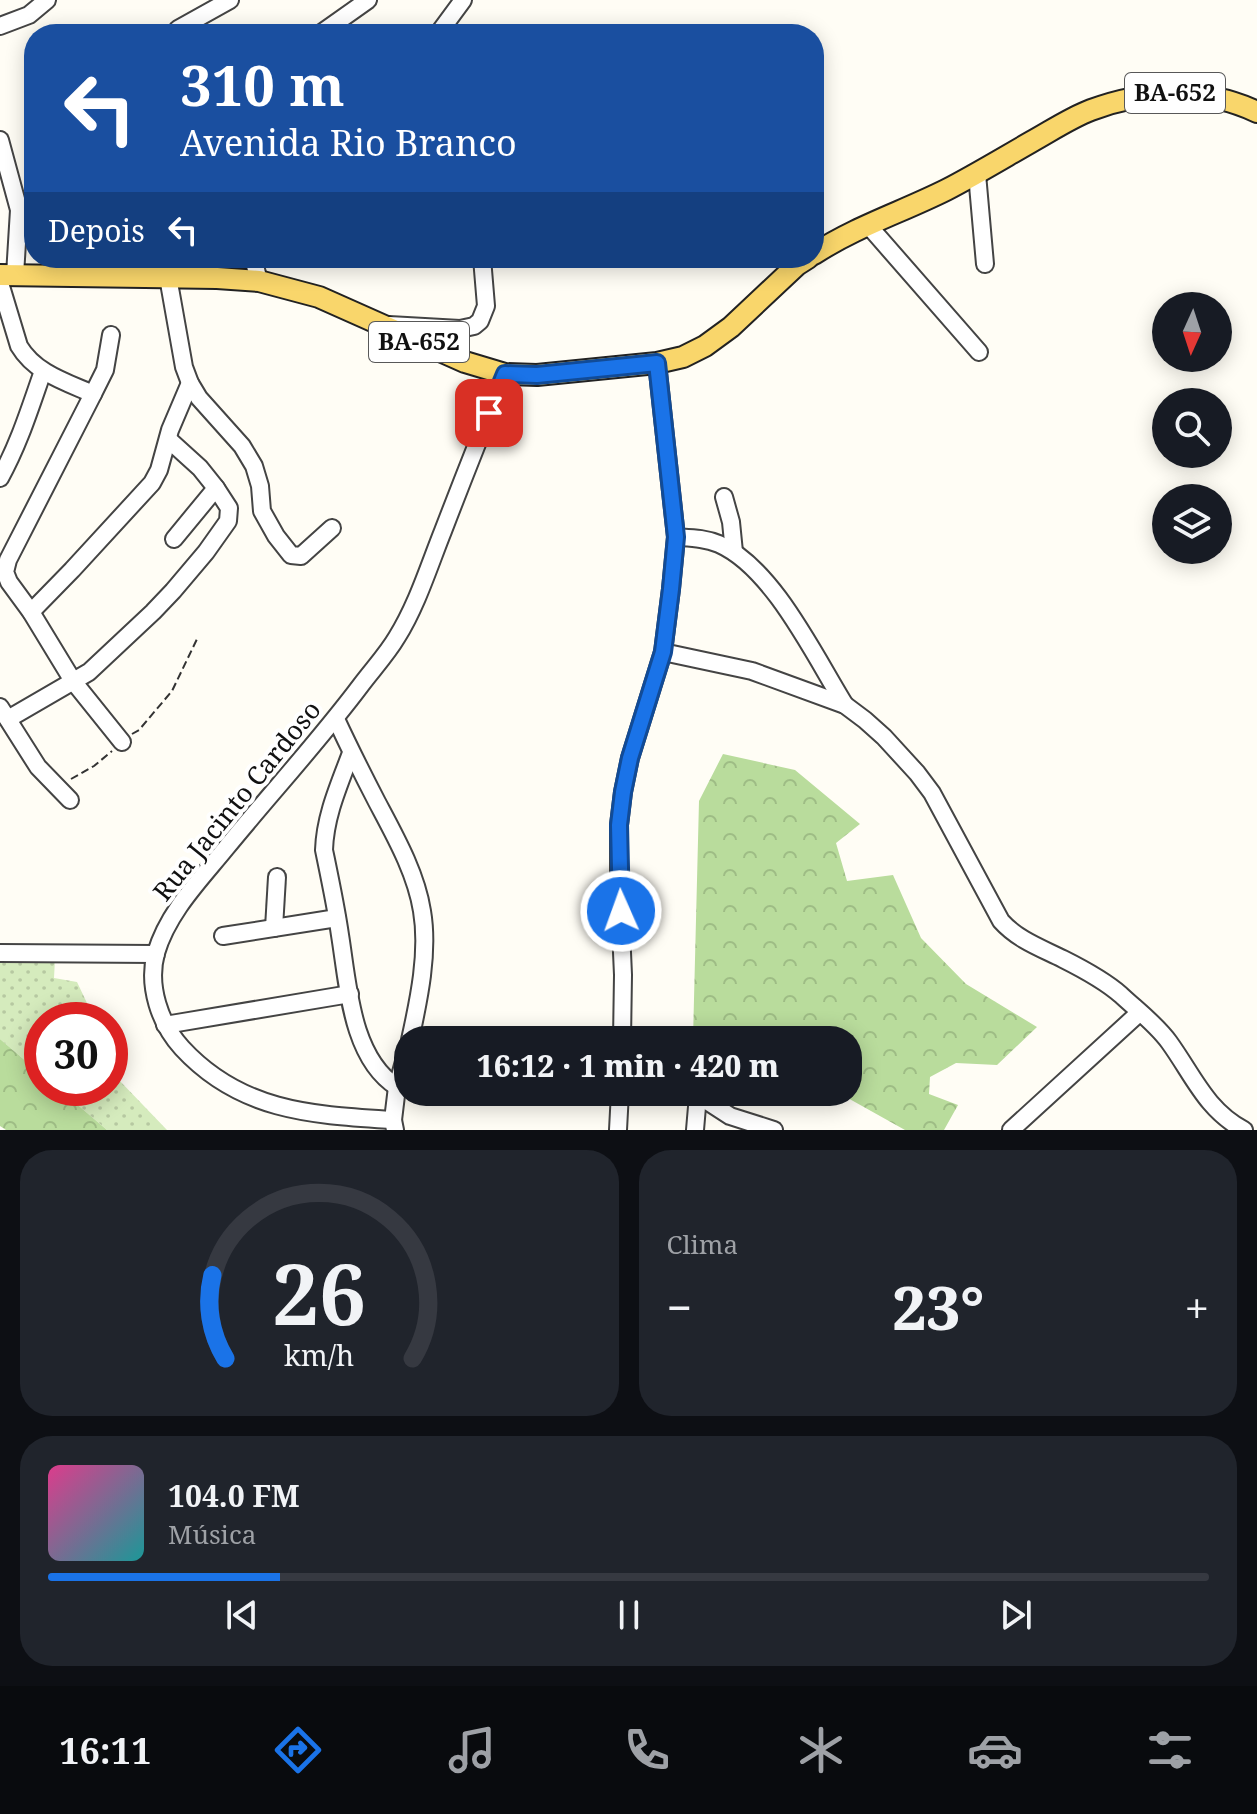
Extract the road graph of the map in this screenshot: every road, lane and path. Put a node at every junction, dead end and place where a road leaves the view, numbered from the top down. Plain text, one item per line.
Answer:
1 (47, 0) edge
2 (230, 0) edge
3 (368, 0) edge
4 (463, 0) edge
5 (187, 24) edge
6 (334, 24) edge
7 (445, 24) edge
8 (0, 26) edge
9 (1257, 112) edge
10 (0, 140) edge
11 (5, 172) edge
12 (977, 174) junction
13 (868, 225) junction
14 (824, 249) edge
15 (985, 264) dead end
16 (256, 268) edge
17 (483, 268) edge
18 (794, 268) edge
19 (5, 277) edge
20 (168, 277) junction
21 (259, 281) junction
22 (379, 324) junction
23 (111, 335) dead end
24 (979, 352) dead end
25 (657, 363) junction
26 (43, 371) junction
27 (505, 374) junction
28 (190, 383) junction
29 (93, 394) junction
30 (168, 439) junction
31 (0, 478) edge
32 (216, 488) junction
33 (724, 497) dead end
34 (332, 528) dead end
35 (676, 537) junction
36 (174, 539) dead end
37 (734, 552) junction
38 (31, 612) junction
39 (198, 637) dead end
40 (663, 652) junction
41 (73, 681) junction
42 (845, 705) junction
43 (4, 713) edge
44 (336, 719) junction
45 (122, 742) junction
46 (351, 753) junction
47 (57, 787) junction
48 (70, 800) dead end
49 (277, 877) dead end
50 (337, 918) junction
51 (274, 928) junction
52 (223, 936) dead end
53 (0, 953) edge
54 (156, 954) junction
55 (350, 994) junction
56 (1139, 1013) junction
57 (165, 1025) junction
58 (412, 1026) edge
59 (622, 1026) edge
60 (394, 1085) edge
61 (619, 1106) edge
62 (696, 1106) edge
63 (715, 1106) edge
64 (394, 1125) edge
65 (618, 1130) edge
66 (695, 1130) edge
67 (774, 1130) edge
68 (1011, 1130) edge
69 (1244, 1130) edge

1 - 8 street
2 - 5 street
3 - 6 street
4 - 7 street
9 - 12 main road, BA-652
10 - 11 street
11 - 19 street
12 - 13 main road, BA-652
12 - 15 street
13 - 14 main road, BA-652
13 - 24 street
16 - 21 street
17 - 22 street
18 - 25 main road, BA-652
19 - 20 main road, BA-652
19 - 26 street
20 - 21 main road, BA-652
20 - 28 street
21 - 22 main road, BA-652
22 - 27 main road, BA-652
23 - 29 street
25 - 27 main road, BA-652
25 - 35 street
26 - 29 street
26 - 31 street
27 - 44 street, Rua Jacinto Cardoso
28 - 30 street
28 - 34 street
29 - 38 street
30 - 32 street
30 - 38 street
32 - 36 street
32 - 41 street
33 - 37 street
35 - 37 street
35 - 40 street
37 - 42 street
38 - 41 street
39 - 45 path
40 - 42 street
40 - 59 street
41 - 43 street
41 - 45 street
42 - 56 street
43 - 47 street
44 - 46 street
44 - 54 street, Rua Jacinto Cardoso
45 - 47 path
46 - 50 street
46 - 58 street
47 - 48 street
49 - 51 street
50 - 51 street
50 - 55 street
51 - 52 street
53 - 54 street
54 - 57 street, Rua Jacinto Cardoso
55 - 57 street
55 - 60 street
56 - 68 street
56 - 69 street
57 - 64 street, Rua Jacinto Cardoso
61 - 65 street
62 - 66 street
63 - 67 street

